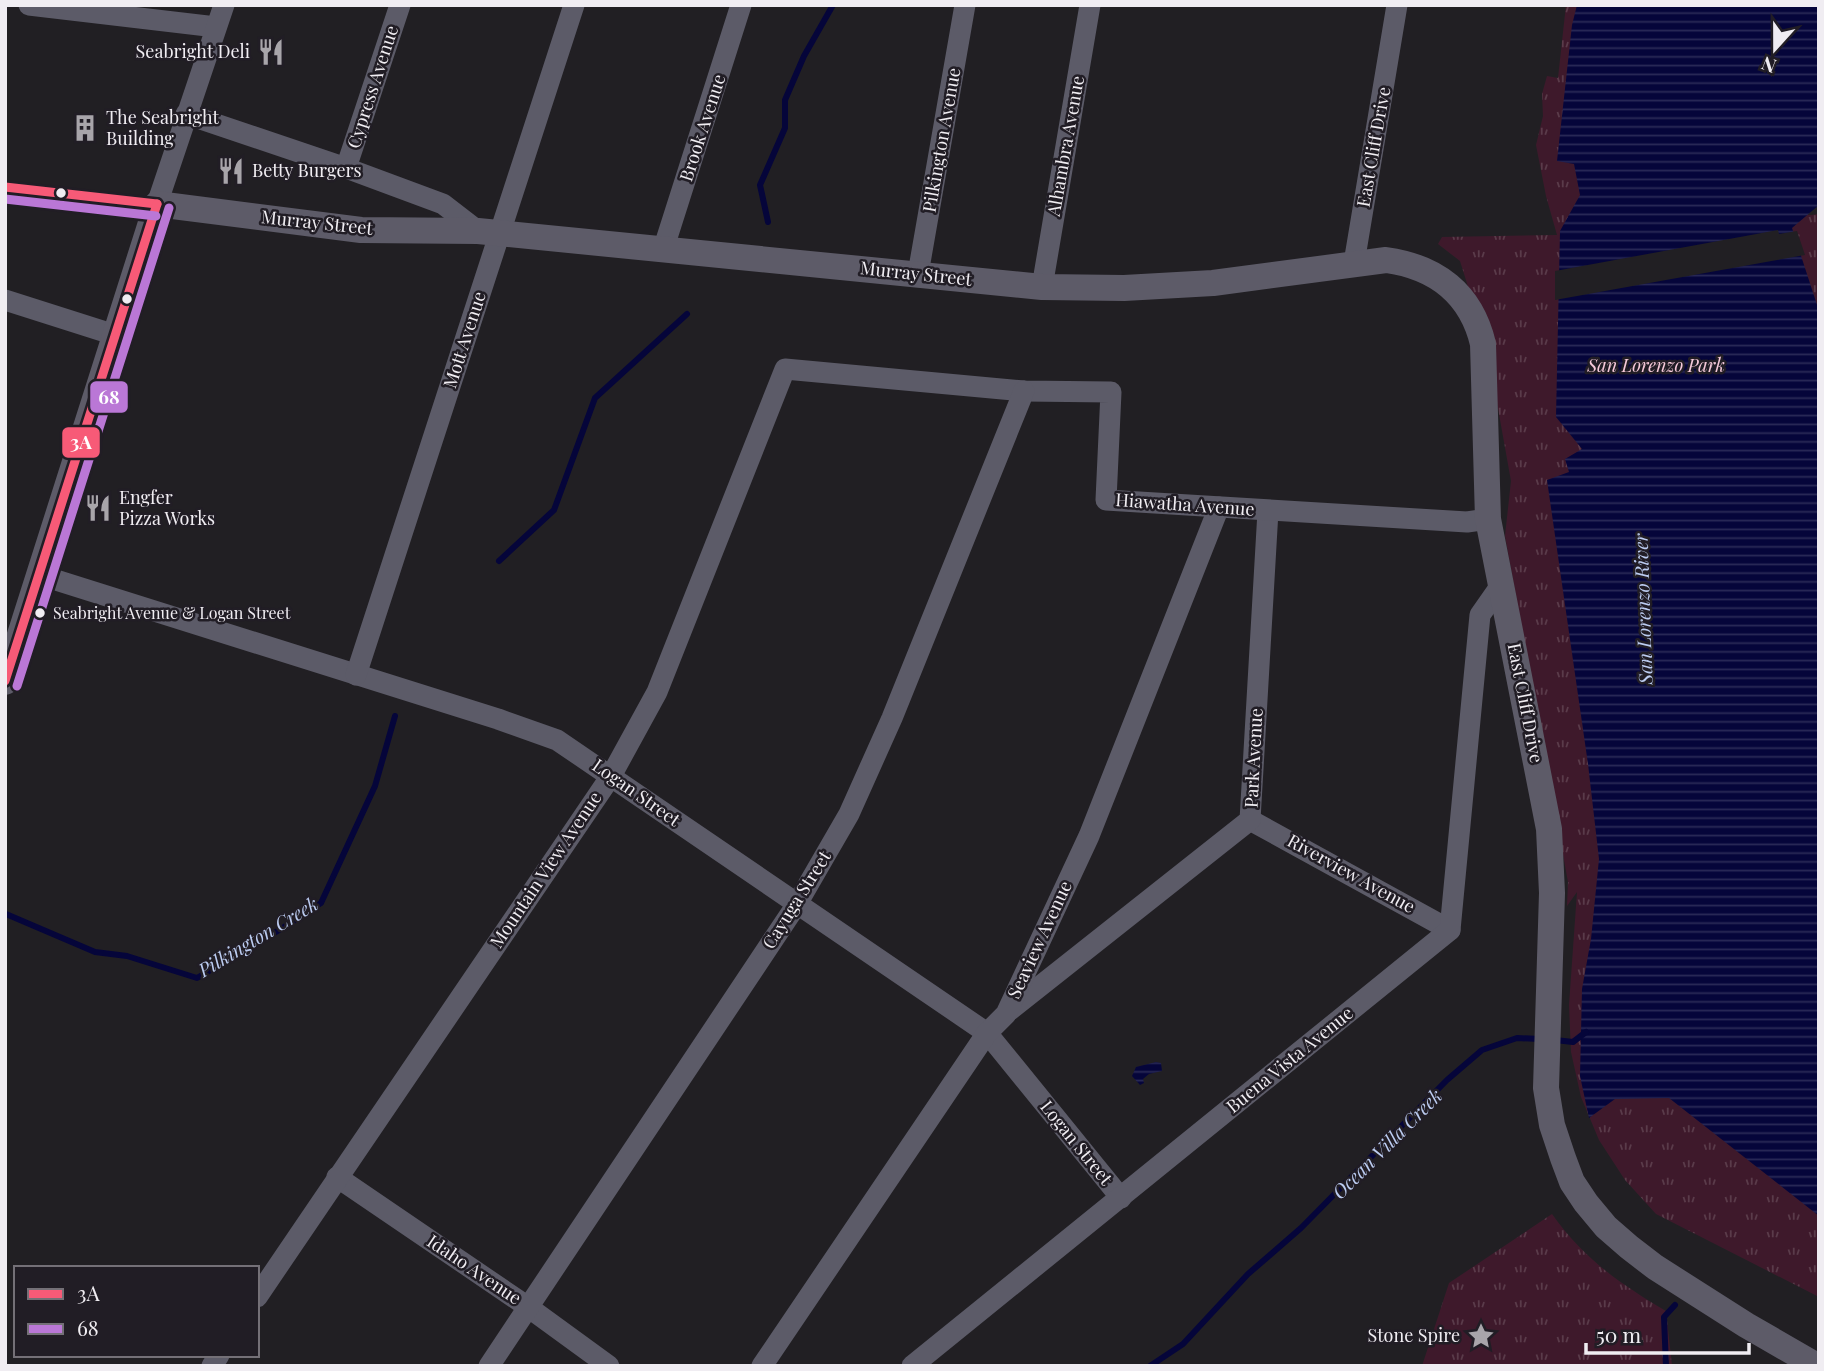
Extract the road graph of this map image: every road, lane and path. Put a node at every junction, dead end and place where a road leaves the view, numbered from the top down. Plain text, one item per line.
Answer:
1 (29, 5) edge
2 (224, 5) edge
3 (400, 5) edge
4 (575, 5) edge
5 (965, 5) edge
6 (1090, 5) edge
7 (1397, 5) edge
8 (737, 6) edge
9 (216, 27) junction
10 (186, 114) junction
11 (346, 168) junction
12 (158, 204) junction
13 (489, 232) junction
14 (663, 250) junction
15 (1354, 263) junction
16 (918, 274) junction
17 (1042, 286) junction
18 (5, 300) edge
19 (115, 335) junction
20 (785, 369) joint
21 (1024, 391) junction
22 (1219, 508) junction
23 (1268, 511) junction
24 (1488, 519) junction
25 (40, 575) junction
26 (1501, 585) junction
27 (1509, 617) junction
28 (1477, 650) junction
29 (356, 675) junction
30 (5, 682) edge
31 (611, 776) junction
32 (1250, 820) junction
33 (797, 904) junction
34 (1450, 930) junction
35 (1006, 1014) junction
36 (987, 1032) junction
37 (337, 1177) junction
38 (1121, 1198) junction
39 (259, 1294) edge
40 (528, 1307) junction
41 (1813, 1365) edge
42 (489, 1366) edge
43 (610, 1366) edge
44 (762, 1366) edge
45 (912, 1366) edge

1 - 9 street
2 - 9 street
3 - 11 street, Cypress Avenue
4 - 13 street, Mott Avenue
5 - 16 street, Pilkington Avenue
6 - 17 street, Alhambra Avenue
7 - 15 street, East Cliff Drive
8 - 14 street, Brook Avenue
9 - 10 street
10 - 11 street
10 - 12 street
11 - 13 street
12 - 13 main road, Murray Street
12 - 19 main road
13 - 14 main road, Murray Street
13 - 29 street, Mott Avenue
14 - 16 main road, Murray Street
15 - 17 main road, Murray Street
15 - 24 main road, East Cliff Drive
16 - 17 main road, Murray Street
18 - 19 street
19 - 25 main road
20 - 21 street, Hiawatha Avenue
20 - 31 street, Mountain View Avenue
21 - 22 street, Hiawatha Avenue
21 - 33 street, Cayuga Street
22 - 23 street, Hiawatha Avenue
22 - 35 street, Seaview Avenue
23 - 24 street, Hiawatha Avenue
23 - 32 street, Park Avenue
24 - 26 main road, East Cliff Drive
25 - 29 street, Logan Street
25 - 30 main road
26 - 27 main road, East Cliff Drive
26 - 28 street
27 - 28 street
27 - 41 main road, East Cliff Drive
28 - 34 street
29 - 31 street, Logan Street
31 - 33 street, Logan Street
31 - 37 street, Mountain View Avenue
32 - 34 street, Riverview Avenue
32 - 35 street, Park Avenue
33 - 36 street, Logan Street
33 - 40 street, Cayuga Street
34 - 38 street, Buena Vista Avenue
35 - 36 street, Seaview Avenue
36 - 38 street, Logan Street
36 - 44 street, Seaview Avenue
37 - 39 street, Mountain View Avenue
37 - 40 street, Idaho Avenue
38 - 45 street, Buena Vista Avenue
40 - 42 street, Cayuga Street
40 - 43 street, Idaho Avenue

